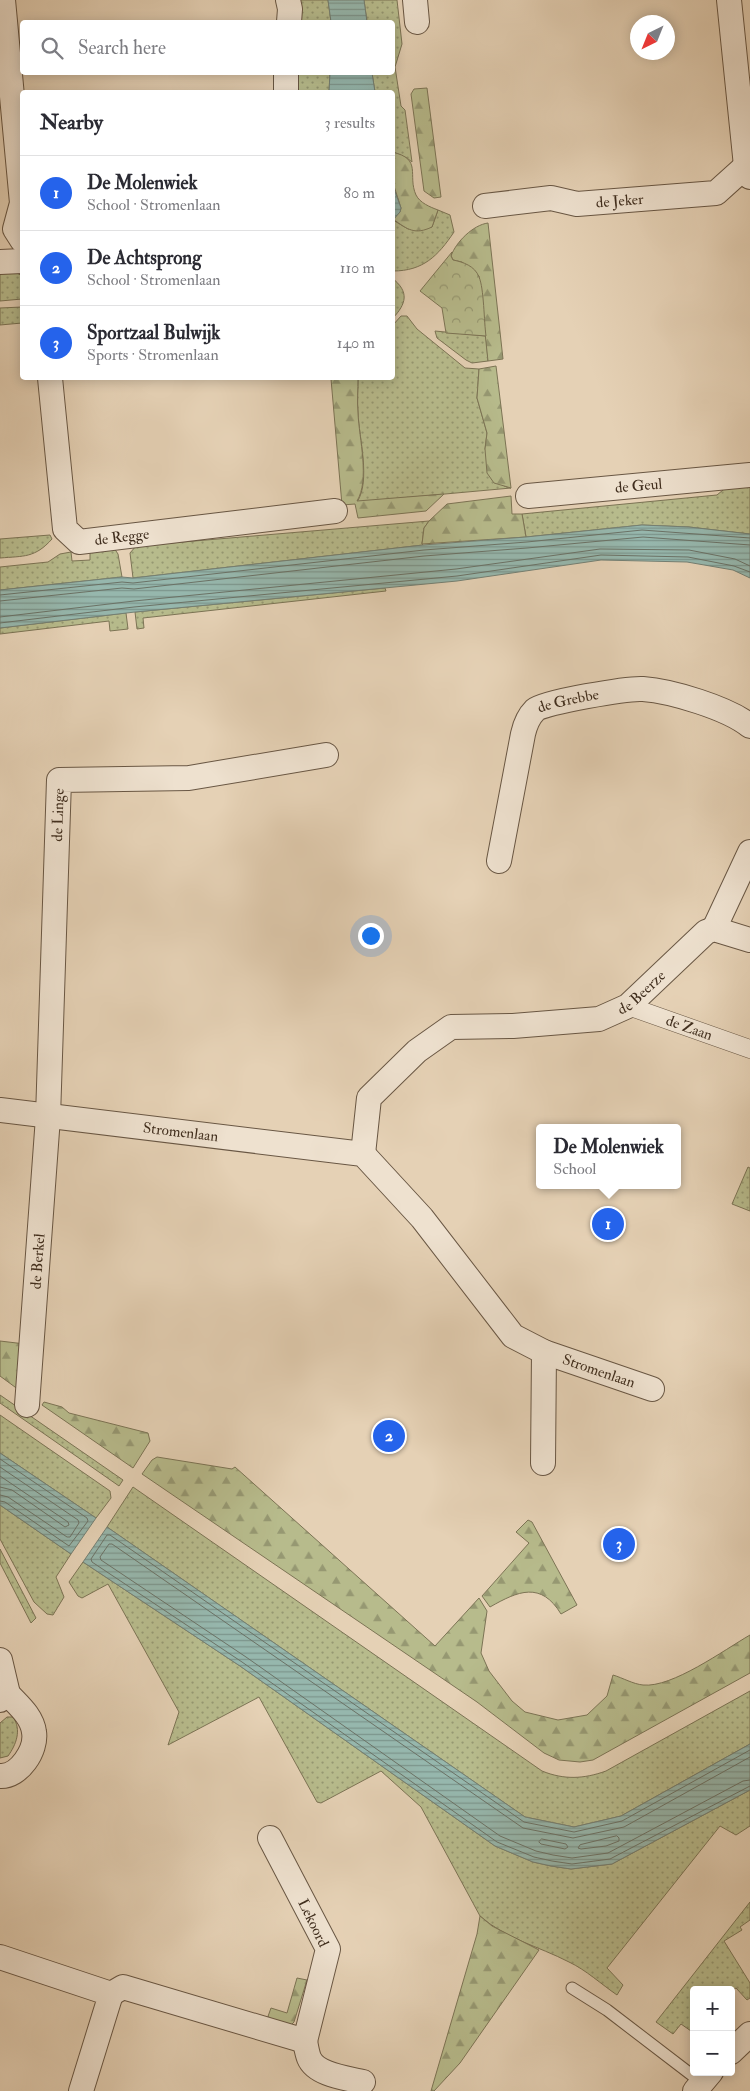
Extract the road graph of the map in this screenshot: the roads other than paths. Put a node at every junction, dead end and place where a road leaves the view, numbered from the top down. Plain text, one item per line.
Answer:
1 (3, 0) edge
2 (288, 0) edge
3 (729, 0) edge
4 (289, 20) edge
5 (286, 75) edge
6 (286, 90) edge
7 (748, 172) edge
8 (20, 182) edge
9 (485, 206) dead end
10 (20, 210) edge
11 (20, 237) edge
12 (20, 261) edge
13 (0, 262) edge
14 (50, 380) edge
15 (750, 475) edge
16 (528, 496) dead end
17 (335, 511) dead end
18 (750, 726) edge
19 (326, 755) dead end
20 (750, 852) edge
21 (499, 861) dead end
22 (714, 928) junction
23 (750, 940) edge
24 (628, 1006) junction
25 (750, 1050) edge
26 (0, 1110) edge
27 (48, 1117) junction
28 (363, 1154) junction
29 (544, 1352) junction
30 (652, 1389) dead end
31 (27, 1405) dead end
32 (543, 1463) dead end
33 (0, 1660) edge
34 (4, 1697) edge
35 (0, 1776) edge
36 (270, 1838) dead end
37 (0, 1957) edge
38 (572, 1988) dead end
39 (110, 1994) junction
40 (750, 2034) edge
41 (306, 2042) junction
42 (735, 2048) edge
43 (363, 2082) dead end
44 (702, 2082) edge
45 (81, 2091) edge

1 - 8 street
2 - 4 street
3 - 7 street
5 - 6 street
7 - 9 street, de Jeker
10 - 11 street
12 - 13 street
14 - 17 street, de Regge
15 - 16 street, de Geul
18 - 21 street, de Grebbe
19 - 27 street, de Linge
20 - 22 street
22 - 23 street
22 - 24 street, de Beerze
24 - 25 street, de Zaan
24 - 28 street, de Beerze
26 - 27 street, Stromenlaan
27 - 28 street, Stromenlaan
27 - 31 street, de Berkel
28 - 29 street, Stromenlaan
29 - 30 street, Stromenlaan
29 - 32 street, Stromenlaan
33 - 34 street
34 - 35 street
36 - 41 street, Lekoord
37 - 39 street
38 - 44 lane
39 - 41 street
39 - 45 street
40 - 42 street
41 - 43 street

